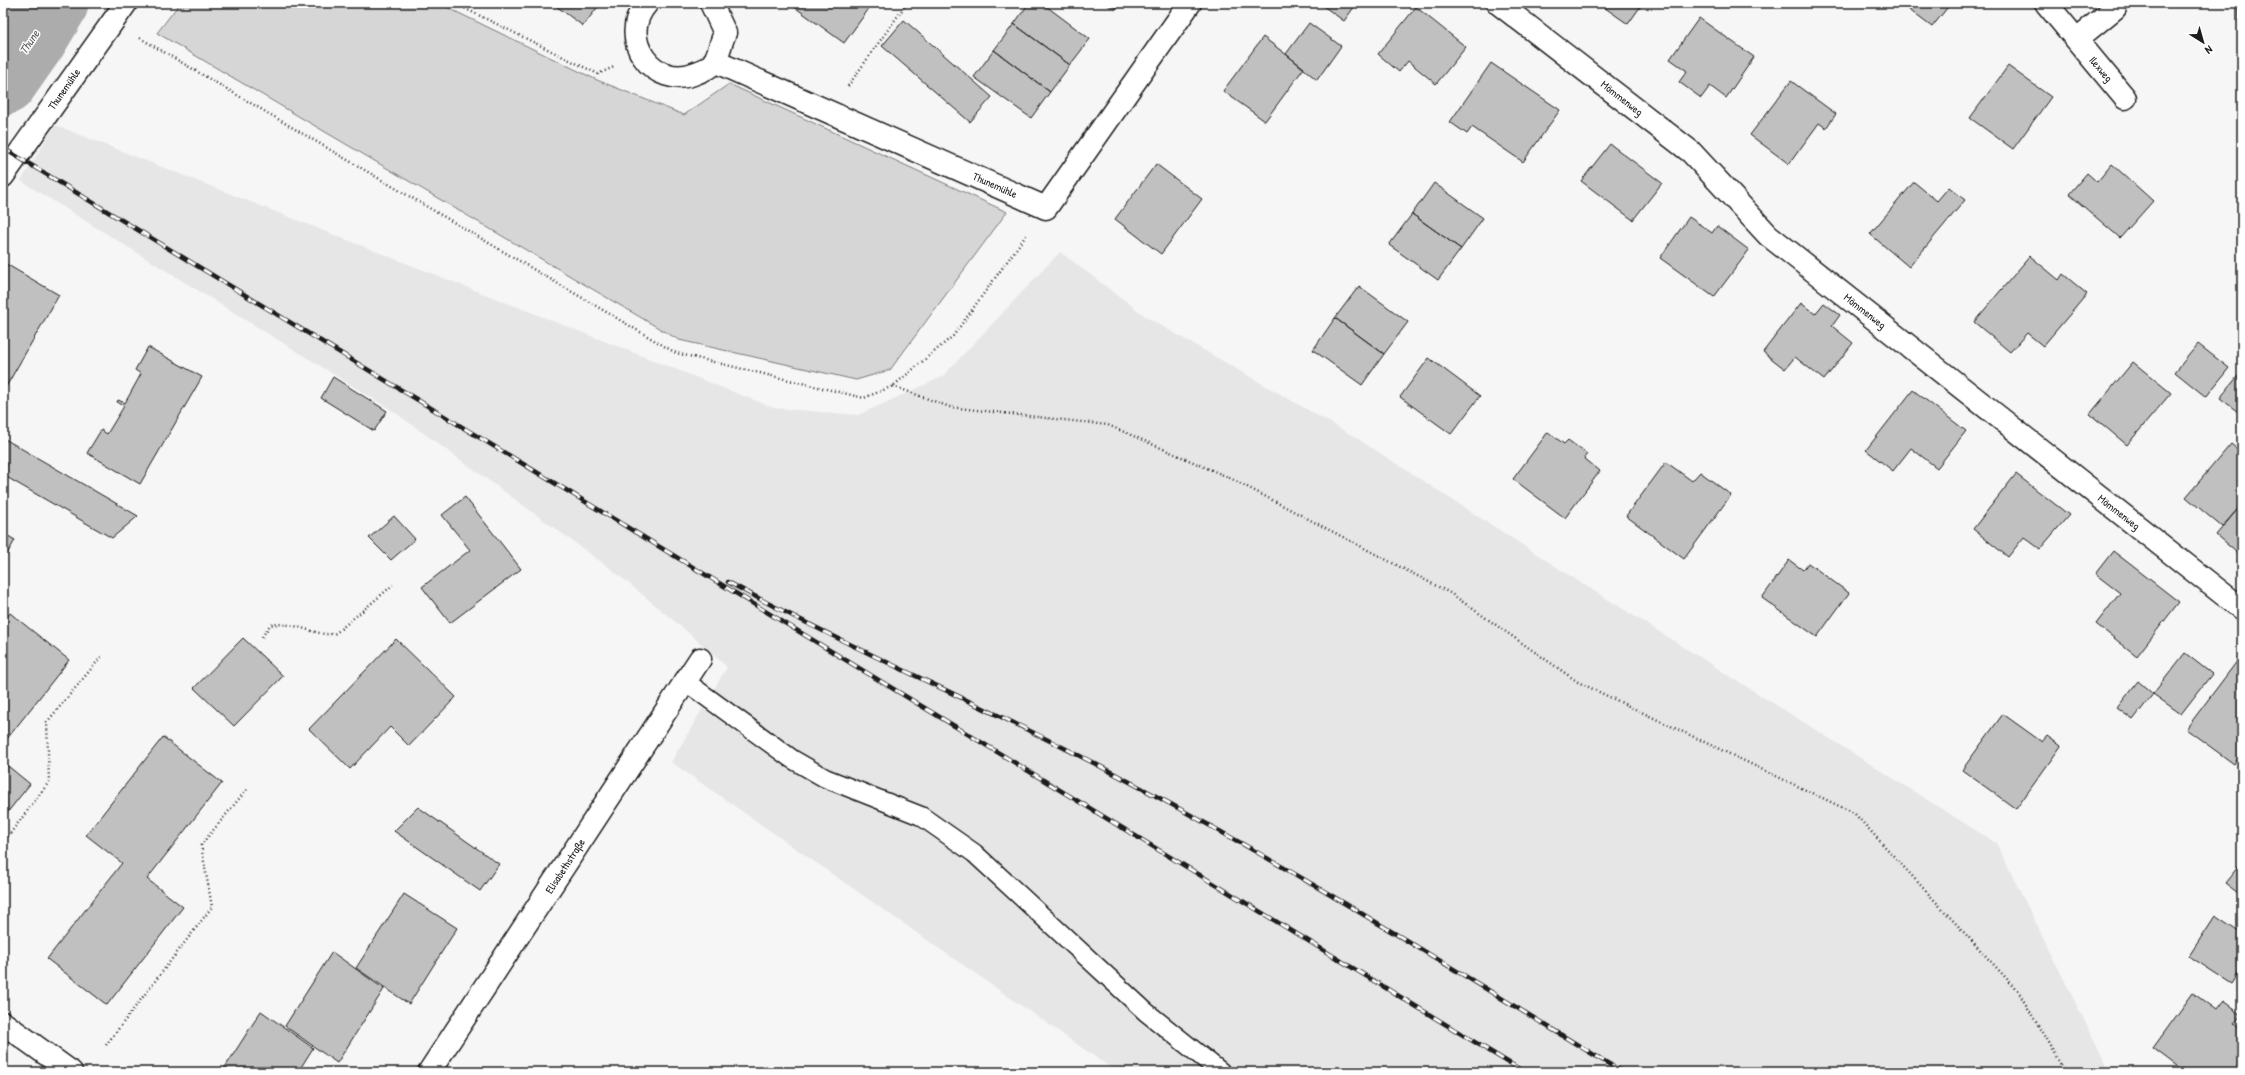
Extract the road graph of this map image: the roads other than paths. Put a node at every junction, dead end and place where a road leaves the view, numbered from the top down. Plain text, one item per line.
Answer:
1 (126, 3) edge
2 (647, 3) edge
3 (711, 3) edge
4 (1190, 3) edge
5 (1498, 3) edge
6 (2046, 3) edge
7 (2115, 8) dead end
8 (2077, 39) junction
9 (714, 61) junction
10 (2125, 98) dead end
11 (3, 176) edge
12 (2242, 609) edge
13 (700, 659) dead end
14 (686, 682) junction
15 (3, 1023) edge
16 (70, 1072) edge
17 (430, 1072) edge
18 (1221, 1072) edge

1 - 11 street, Thunemühle
2 - 9 street
3 - 9 street
4 - 9 street, Thunemühle
5 - 12 street, Mömmenweg
6 - 8 street, Ilexweg
7 - 8 street
8 - 10 street, Ilexweg
13 - 14 street, Elisabethstraße
14 - 17 street, Elisabethstraße
14 - 18 lane
15 - 16 street

